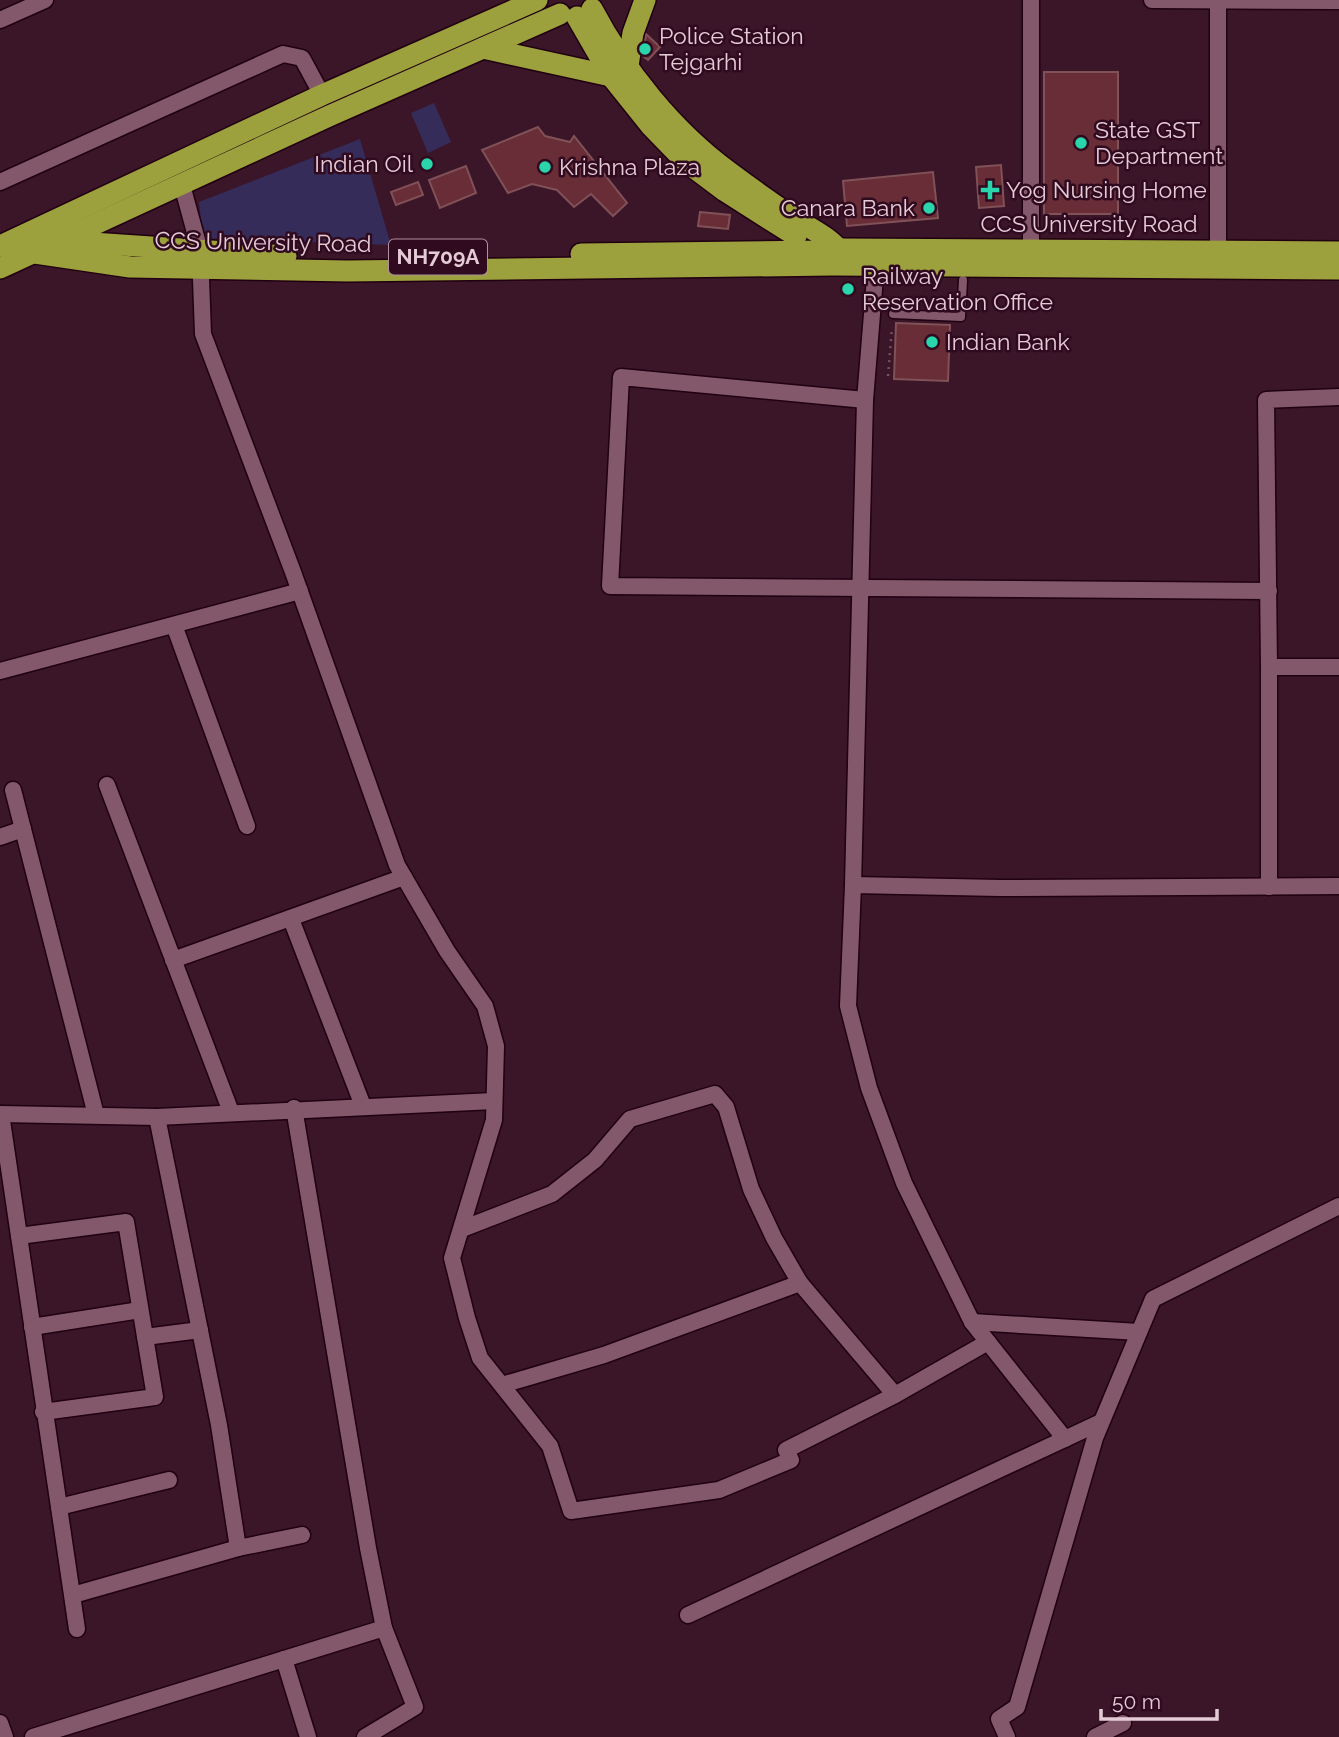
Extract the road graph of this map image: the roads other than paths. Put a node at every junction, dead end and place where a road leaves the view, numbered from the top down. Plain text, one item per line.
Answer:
1 (45, 0) edge
2 (537, 0) edge
3 (645, 0) edge
4 (1031, 0) edge
5 (1152, 0) edge
6 (1218, 0) edge
7 (1288, 0) edge
8 (1339, 1) edge
9 (503, 8) edge
10 (575, 8) edge
11 (0, 20) edge
12 (483, 48) junction
13 (620, 71) junction
14 (322, 95) junction
15 (0, 182) edge
16 (182, 184) junction
17 (41, 227) junction
18 (62, 241) junction
19 (9, 242) edge
20 (1031, 251) junction
21 (1218, 251) junction
22 (1339, 252) edge
23 (35, 253) junction
24 (835, 257) junction
25 (200, 259) junction
26 (876, 265) junction
27 (0, 268) edge
28 (1339, 269) edge
29 (963, 280) dead end
30 (893, 314) road end
31 (1339, 397) edge
32 (866, 400) junction
33 (861, 588) junction
34 (300, 591) junction
35 (1269, 591) junction
36 (174, 625) junction
37 (1269, 667) junction
38 (1339, 667) edge
39 (0, 671) edge
40 (107, 785) dead end
41 (13, 790) dead end
42 (247, 826) dead end
43 (23, 829) junction
44 (0, 837) edge
45 (404, 877) junction
46 (853, 885) junction
47 (1339, 886) edge
48 (1269, 887) junction
49 (290, 919) junction
50 (173, 960) junction
51 (494, 1101) junction
52 (363, 1106) junction
53 (294, 1108) junction
54 (231, 1112) junction
55 (0, 1114) edge
56 (96, 1115) junction
57 (157, 1117) junction
58 (1339, 1206) edge
59 (462, 1229) junction
60 (19, 1236) junction
61 (800, 1283) junction
62 (141, 1310) junction
63 (972, 1322) junction
64 (32, 1327) junction
65 (200, 1330) junction
66 (1139, 1332) junction
67 (145, 1337) junction
68 (988, 1342) junction
69 (502, 1385) junction
70 (895, 1395) junction
71 (43, 1412) junction
72 (1101, 1422) junction
73 (1065, 1439) junction
74 (169, 1480) dead end
75 (59, 1507) junction
76 (302, 1535) dead end
77 (238, 1548) junction
78 (73, 1595) junction
79 (688, 1615) dead end
80 (384, 1628) junction
81 (77, 1629) dead end
82 (284, 1659) junction
83 (1123, 1723) dead end
84 (0, 1724) edge
85 (5, 1737) edge
86 (33, 1737) edge
87 (309, 1737) edge
88 (365, 1737) edge
89 (1007, 1737) edge
90 (1095, 1737) edge

1 - 11 street
2 - 9 highway
3 - 13 highway
4 - 20 street
5 - 6 street
6 - 7 street
6 - 21 street
7 - 8 street
9 - 14 highway
10 - 12 highway
10 - 13 highway
12 - 13 highway
12 - 16 highway
13 - 24 highway
14 - 15 street
14 - 17 highway
16 - 18 highway
16 - 25 street
17 - 18 highway, CCS University Road / NH709A
17 - 19 highway
18 - 23 highway
18 - 25 highway, CCS University Road / NH709A
19 - 23 highway
20 - 21 highway, CCS University Road
20 - 24 highway, CCS University Road
21 - 22 highway, CCS University Road
23 - 25 highway, CCS University Road / NH709A
23 - 27 highway
24 - 25 highway, CCS University Road / NH709A
24 - 26 highway, CCS University Road
25 - 34 street
26 - 28 highway, CCS University Road
26 - 32 street
29 - 30 lane
31 - 35 street
32 - 33 street
32 - 33 street
33 - 35 street
33 - 46 street
34 - 36 street
34 - 45 street
35 - 37 street
36 - 39 street
36 - 42 street
37 - 38 street
37 - 48 street
40 - 50 street
41 - 43 street
43 - 44 street
43 - 56 street
45 - 49 street
45 - 51 street
46 - 48 street
46 - 63 street
47 - 48 street
49 - 50 street
49 - 52 street
50 - 54 street
51 - 52 street
51 - 59 street
52 - 53 street
53 - 54 street
53 - 80 street
54 - 57 street
55 - 56 street
55 - 60 street
56 - 57 street
57 - 65 street
58 - 66 street
59 - 61 street
59 - 69 street
60 - 62 street
60 - 64 street
61 - 69 street
61 - 70 street
62 - 64 street
62 - 67 street
63 - 66 street
63 - 68 street
64 - 71 street
65 - 67 street
65 - 77 street
66 - 72 street
67 - 71 street
68 - 70 street
68 - 73 street
69 - 70 street
71 - 75 street
72 - 73 street
72 - 89 street
73 - 79 street
74 - 75 street
75 - 78 street
76 - 77 street
77 - 78 street
78 - 81 street
80 - 82 street
80 - 88 street
82 - 86 street
82 - 87 street
83 - 90 street
84 - 85 street

